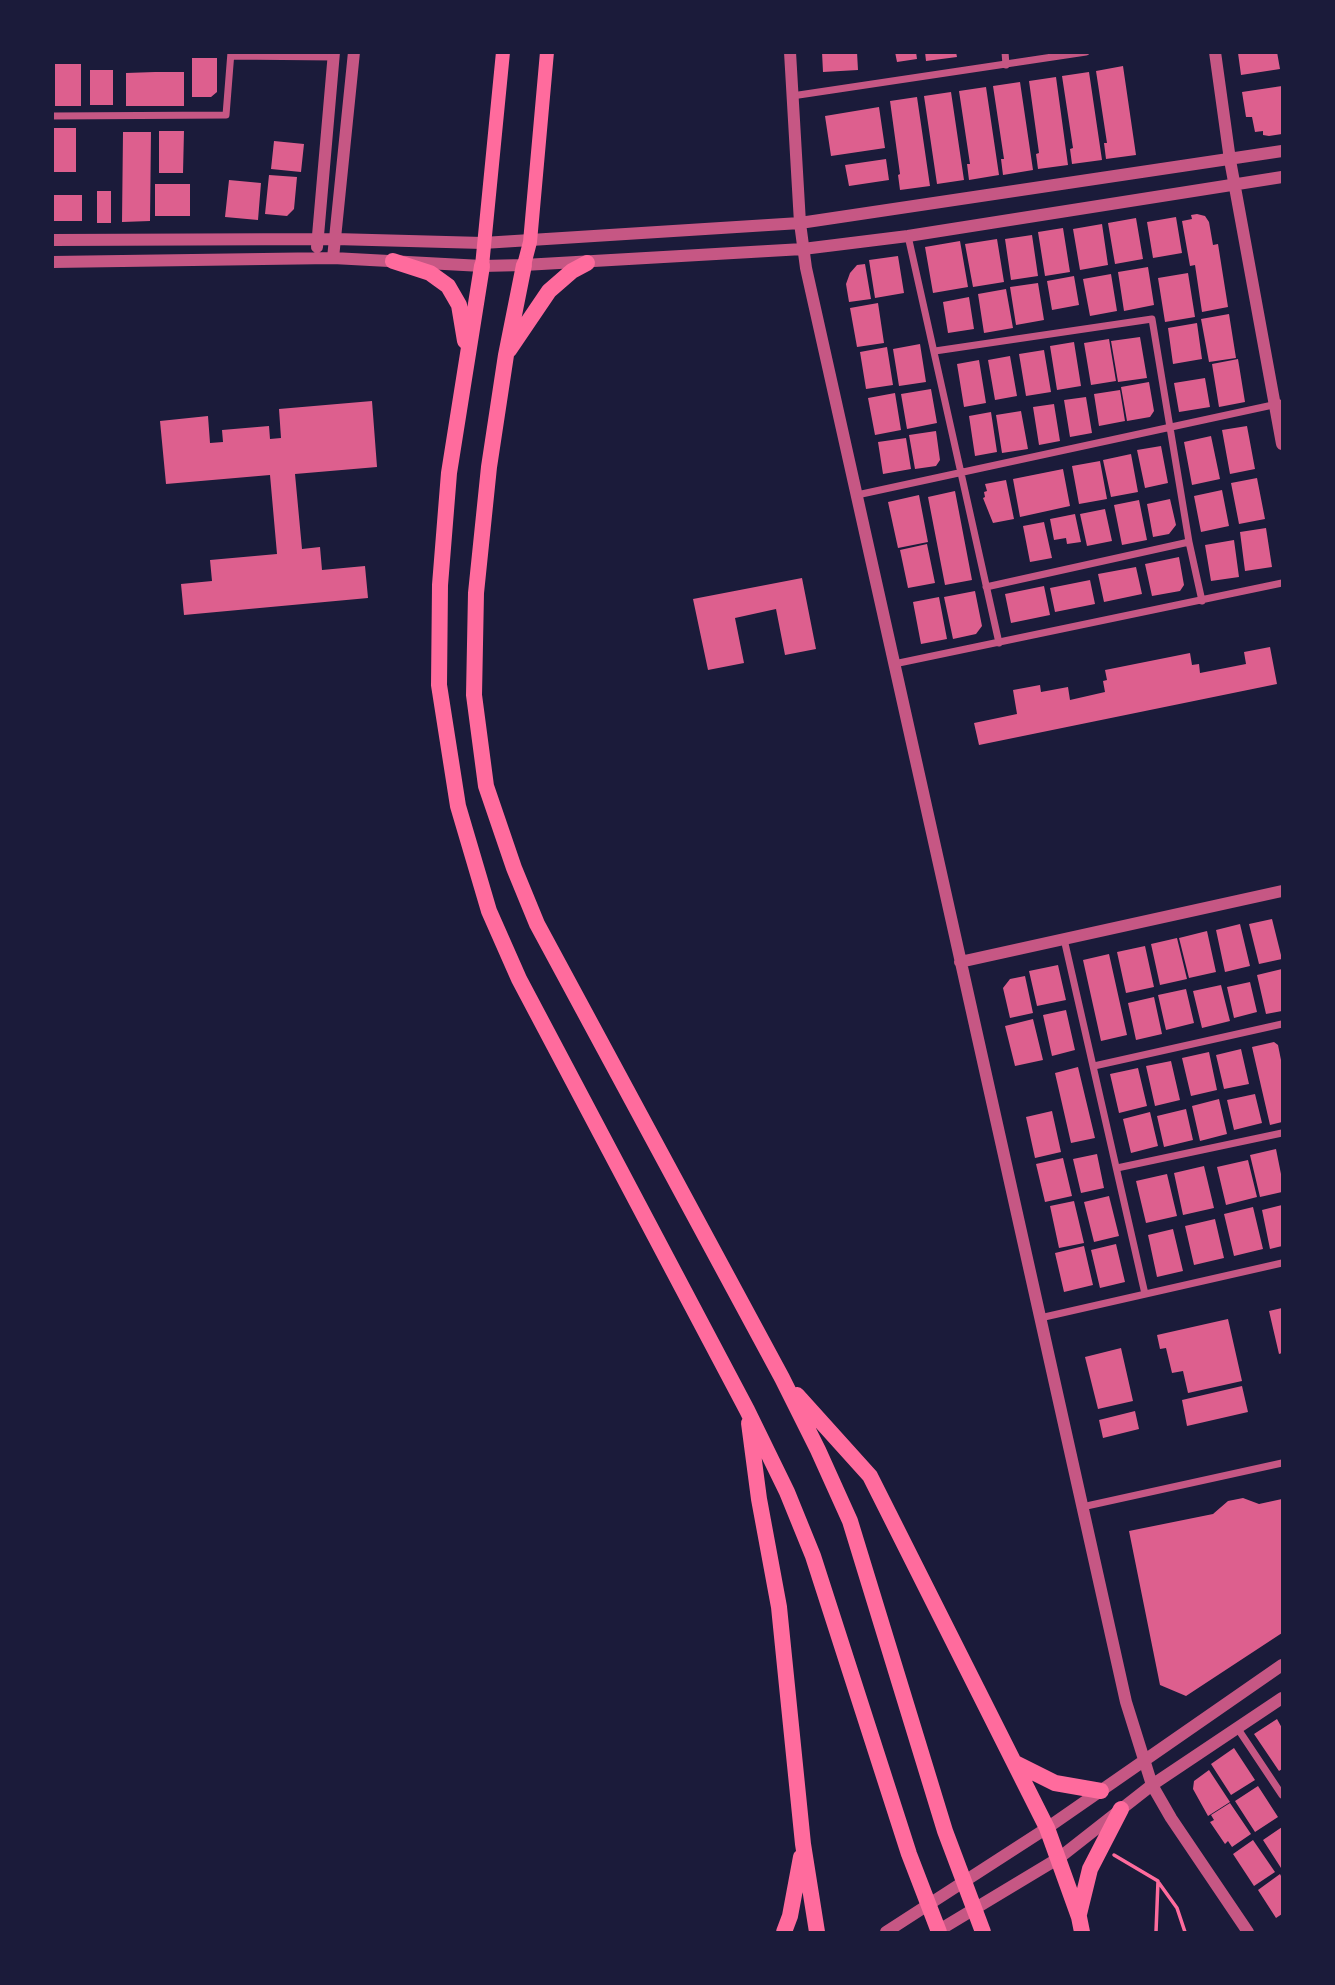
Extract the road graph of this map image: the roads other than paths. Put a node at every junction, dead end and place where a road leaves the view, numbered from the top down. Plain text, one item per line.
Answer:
1 (354, 52) edge
2 (503, 52) edge
3 (547, 52) edge
4 (790, 52) edge
5 (1005, 52) edge
6 (1086, 52) edge
7 (1215, 52) edge
8 (231, 54) edge
9 (334, 55) edge
10 (1006, 65) junction
11 (792, 96) junction
12 (52, 116) edge
13 (1283, 150) edge
14 (1230, 160) junction
15 (1283, 177) edge
16 (1235, 185) junction
17 (800, 223) junction
18 (908, 236) junction
19 (317, 239) junction
20 (335, 239) junction
21 (52, 240) edge
22 (530, 242) junction
23 (483, 243) junction
24 (803, 249) junction
25 (316, 258) junction
26 (333, 258) junction
27 (393, 261) junction
28 (52, 262) edge
29 (587, 263) junction
30 (524, 265) junction
31 (482, 266) junction
32 (935, 351) junction
33 (506, 355) junction
34 (467, 357) junction
35 (1279, 404) edge
36 (1169, 429) junction
37 (1283, 444) edge
38 (960, 474) junction
39 (857, 495) junction
40 (1189, 542) junction
41 (1283, 583) edge
42 (986, 587) junction
43 (1202, 601) junction
44 (999, 643) junction
45 (893, 664) junction
46 (1283, 891) edge
47 (1064, 938) junction
48 (960, 962) junction
49 (1283, 1024) edge
50 (1094, 1066) junction
51 (1283, 1133) edge
52 (1117, 1168) junction
53 (1283, 1263) edge
54 (1145, 1294) junction
55 (1040, 1318) junction
56 (782, 1378) junction
57 (747, 1410) junction
58 (1283, 1463) edge
59 (1082, 1507) junction
60 (1283, 1665) edge
61 (1283, 1698) edge
62 (1238, 1729) junction
63 (1144, 1760) junction
64 (1014, 1763) junction
65 (1152, 1785) junction
66 (1101, 1791) junction
67 (1283, 1795) edge
68 (1121, 1809) junction
69 (1048, 1828) junction
70 (803, 1844) junction
71 (1059, 1858) junction
72 (1081, 1925) edge
73 (784, 1933) edge
74 (817, 1933) edge
75 (886, 1933) edge
76 (937, 1933) edge
77 (983, 1933) edge
78 (1248, 1933) edge

1 - 20 street
2 - 23 main road
3 - 22 main road
4 - 11 street
5 - 10 street
6 - 10 street
7 - 14 street
8 - 9 street
8 - 12 street
9 - 19 street
10 - 11 street
11 - 17 street
13 - 14 street
14 - 16 street
14 - 17 street
15 - 16 street
16 - 18 street
16 - 35 street
17 - 22 street
17 - 24 street
18 - 24 street
18 - 32 street
19 - 20 street
19 - 21 street
19 - 25 street
20 - 23 street
20 - 26 street
22 - 23 street
22 - 30 main road
23 - 31 main road
24 - 29 street
24 - 39 street
25 - 26 street
25 - 28 street
26 - 27 street
27 - 31 street
27 - 34 highway
29 - 30 street
29 - 33 highway
30 - 31 street
30 - 33 highway
31 - 34 highway
32 - 36 street
32 - 38 street
33 - 56 highway
34 - 57 highway
35 - 36 street
35 - 37 street
36 - 38 street
36 - 40 street
38 - 39 street
38 - 42 street
39 - 45 street
40 - 42 street
40 - 43 street
41 - 43 street
42 - 44 street
43 - 44 street
44 - 45 street
45 - 48 street
46 - 47 street
47 - 48 street
47 - 50 street
48 - 55 street
49 - 50 street
50 - 52 street
51 - 52 street
52 - 54 street
53 - 54 street
54 - 55 street
55 - 59 street
56 - 64 highway
56 - 77 highway
57 - 70 highway
57 - 76 highway
58 - 59 street
59 - 63 street
60 - 63 street
61 - 62 street
62 - 65 street
62 - 67 street
63 - 65 street
63 - 66 street
64 - 66 highway
64 - 69 highway
65 - 68 street
65 - 78 street
66 - 69 street
68 - 71 street
68 - 72 highway
69 - 71 highway
69 - 75 street
70 - 73 highway
70 - 74 highway
71 - 72 highway
71 - 76 street

